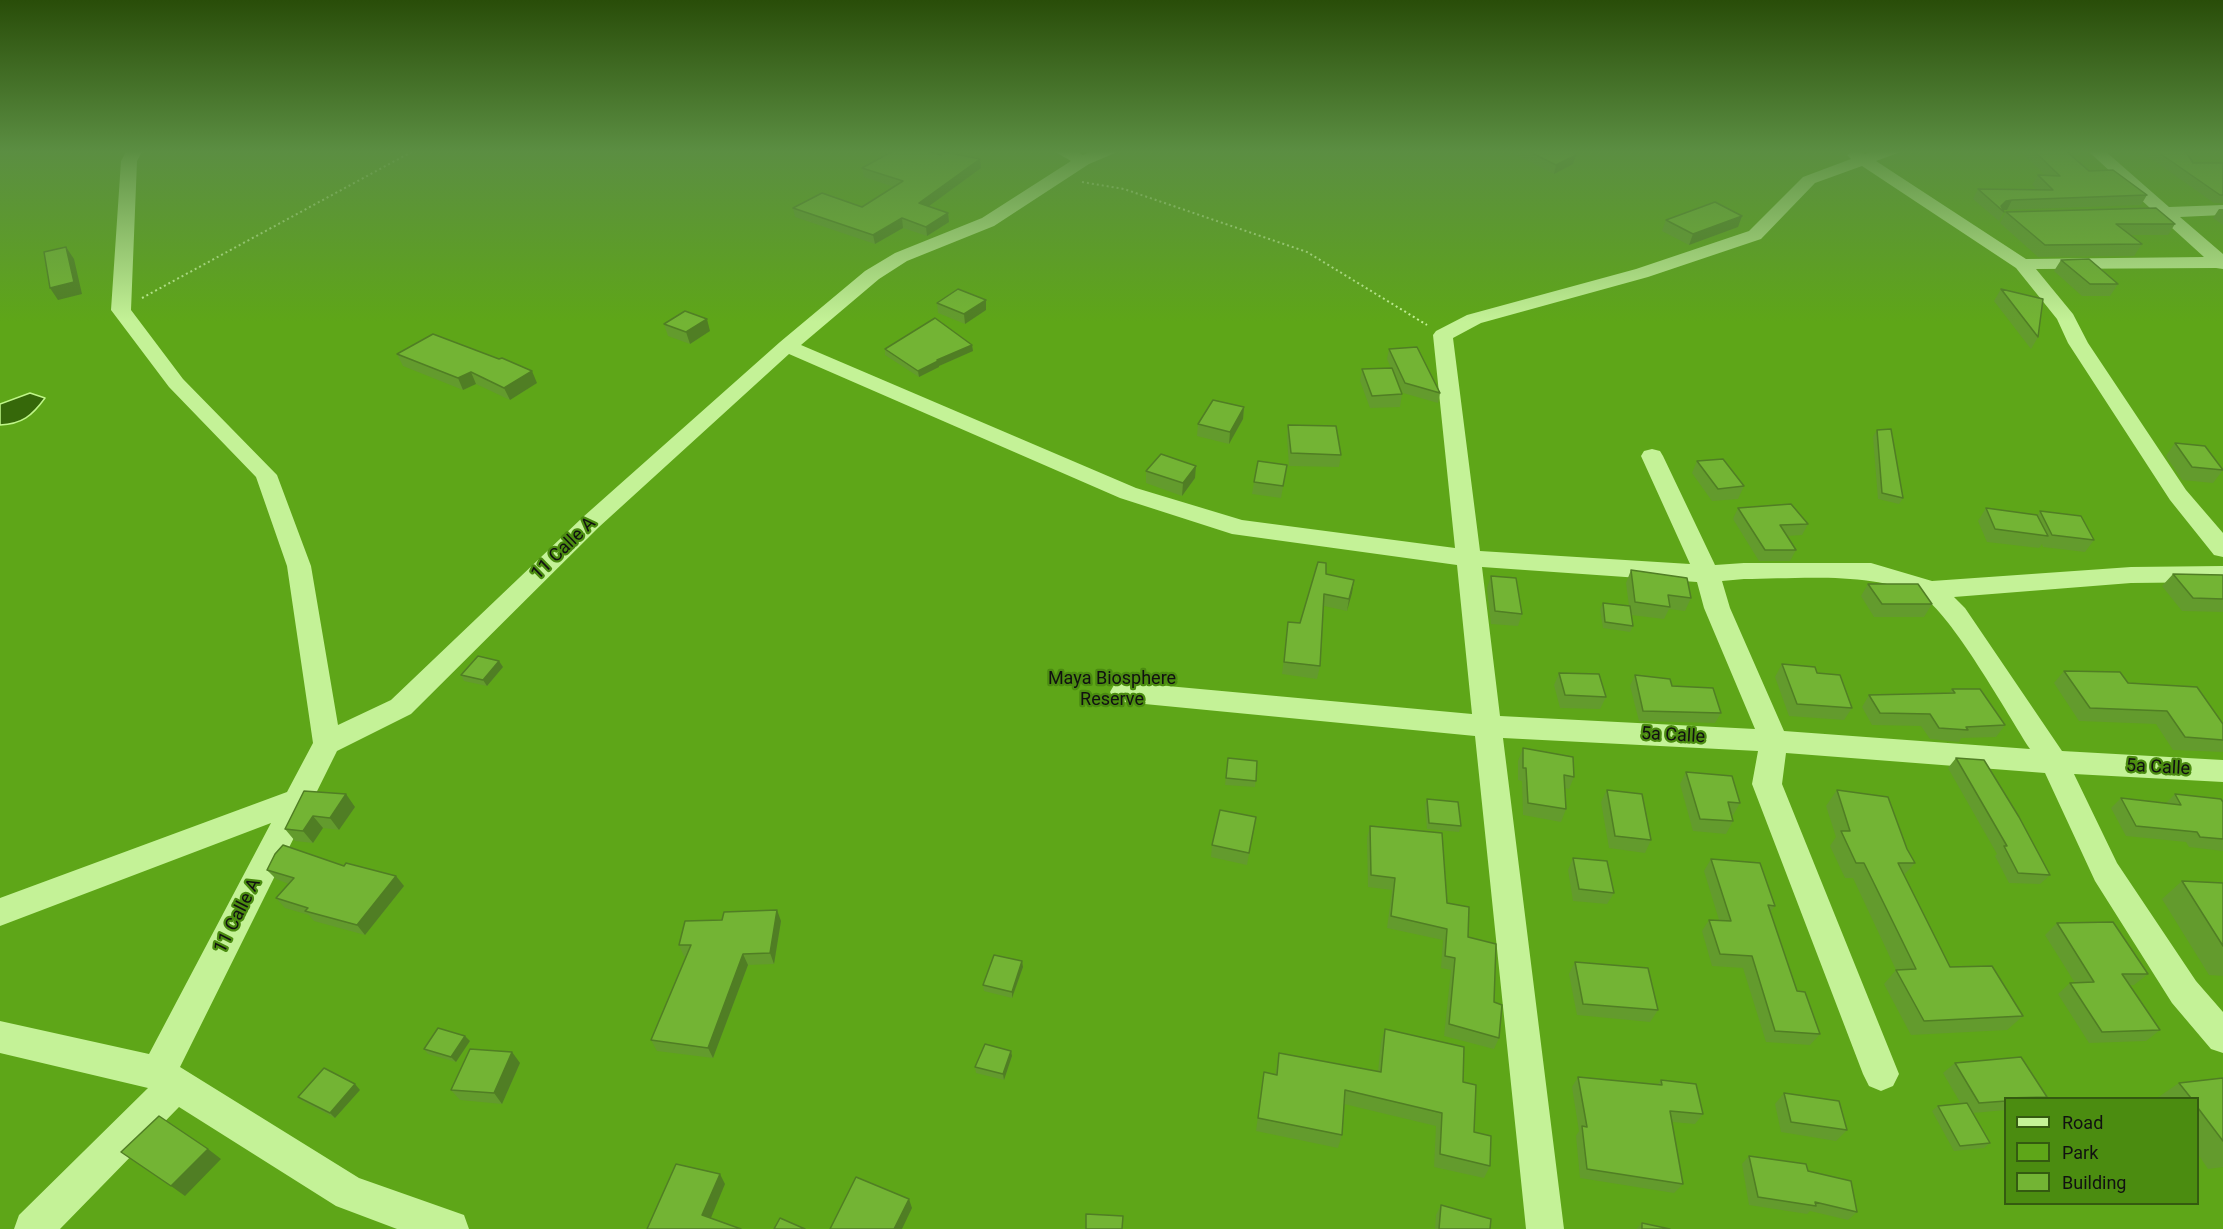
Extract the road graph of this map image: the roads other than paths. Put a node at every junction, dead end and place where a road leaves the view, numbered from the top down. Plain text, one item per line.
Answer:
1 (127, 207) edge
2 (1011, 207) edge
3 (1782, 207) edge
4 (1936, 207) edge
5 (2161, 207) edge
6 (2223, 210) edge
7 (2168, 213) junction
8 (2111, 214) edge
9 (2222, 263) edge
10 (2022, 264) junction
11 (787, 346) junction
12 (1652, 456) dead end
13 (2223, 549) edge
14 (1467, 558) junction
15 (1707, 574) junction
16 (2223, 574) edge
17 (1931, 590) junction
18 (1124, 692) dead end
19 (1486, 726) junction
20 (1774, 741) junction
21 (327, 743) junction
22 (2054, 762) junction
23 (2223, 771) edge
24 (298, 800) junction
25 (0, 912) edge
26 (0, 1037) edge
27 (2223, 1037) edge
28 (1881, 1074) dead end
29 (167, 1079) junction
30 (33, 1229) edge
31 (450, 1229) edge
32 (1545, 1229) edge

1 - 21 street
2 - 11 street, 11 Calle A
3 - 14 street
4 - 10 street
5 - 7 street
6 - 7 street
7 - 8 street
7 - 9 street
9 - 10 street
10 - 13 street
11 - 14 street
11 - 21 street, 11 Calle A
12 - 15 street
14 - 15 street
14 - 19 street
15 - 17 street
15 - 20 street
16 - 17 street
17 - 22 street
18 - 19 street, 5a Calle
19 - 20 street, 5a Calle
19 - 32 street
20 - 22 street, 5a Calle
20 - 28 street
21 - 24 street, 11 Calle A
22 - 23 street, 5a Calle
22 - 27 street
24 - 25 street
24 - 29 street, 11 Calle A
26 - 29 street
29 - 30 street, 11 Calle A
29 - 31 street

